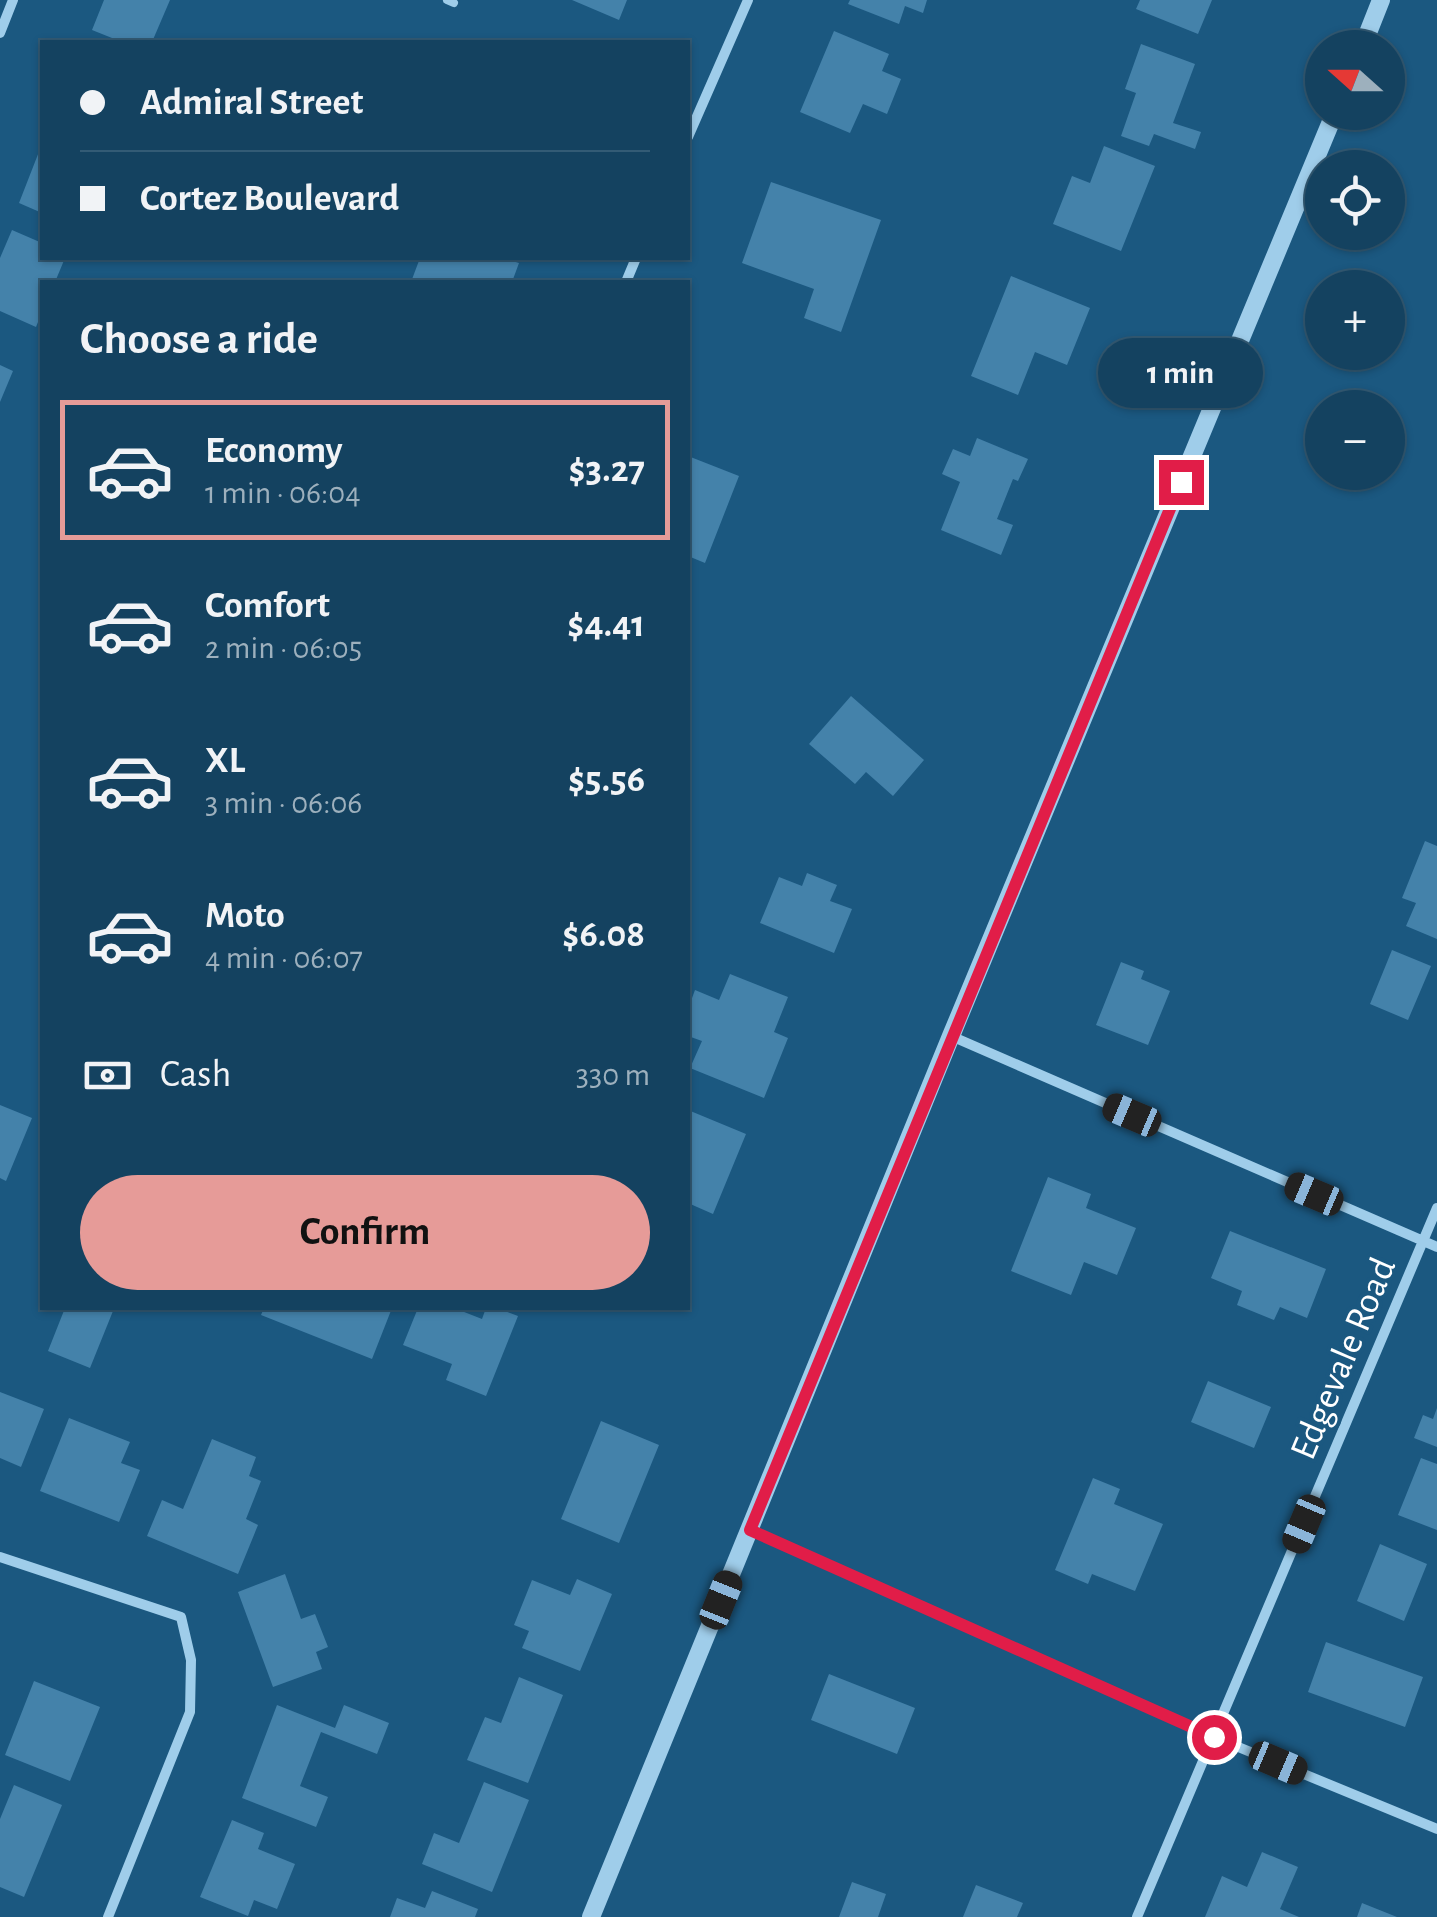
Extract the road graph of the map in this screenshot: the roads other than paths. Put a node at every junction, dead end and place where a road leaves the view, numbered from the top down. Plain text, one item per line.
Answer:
1 (14, 0) edge
2 (748, 0) edge
3 (1382, 0) edge
4 (1370, 30) edge
5 (0, 33) edge
6 (1328, 130) edge
7 (690, 132) edge
8 (951, 1036) junction
9 (1437, 1208) edge
10 (1423, 1242) junction
11 (1437, 1247) edge
12 (750, 1530) junction
13 (0, 1557) edge
14 (1214, 1737) junction
15 (1437, 1829) edge
16 (108, 1917) edge
17 (592, 1917) edge
18 (1137, 1917) edge

1 - 5 street
2 - 7 street
3 - 4 street
6 - 8 street
8 - 10 street
8 - 12 street
9 - 10 street, Edgevale Road
10 - 11 street
10 - 14 street, Edgevale Road
12 - 14 street
12 - 17 street
13 - 16 street
14 - 15 street
14 - 18 street, Edgevale Road

